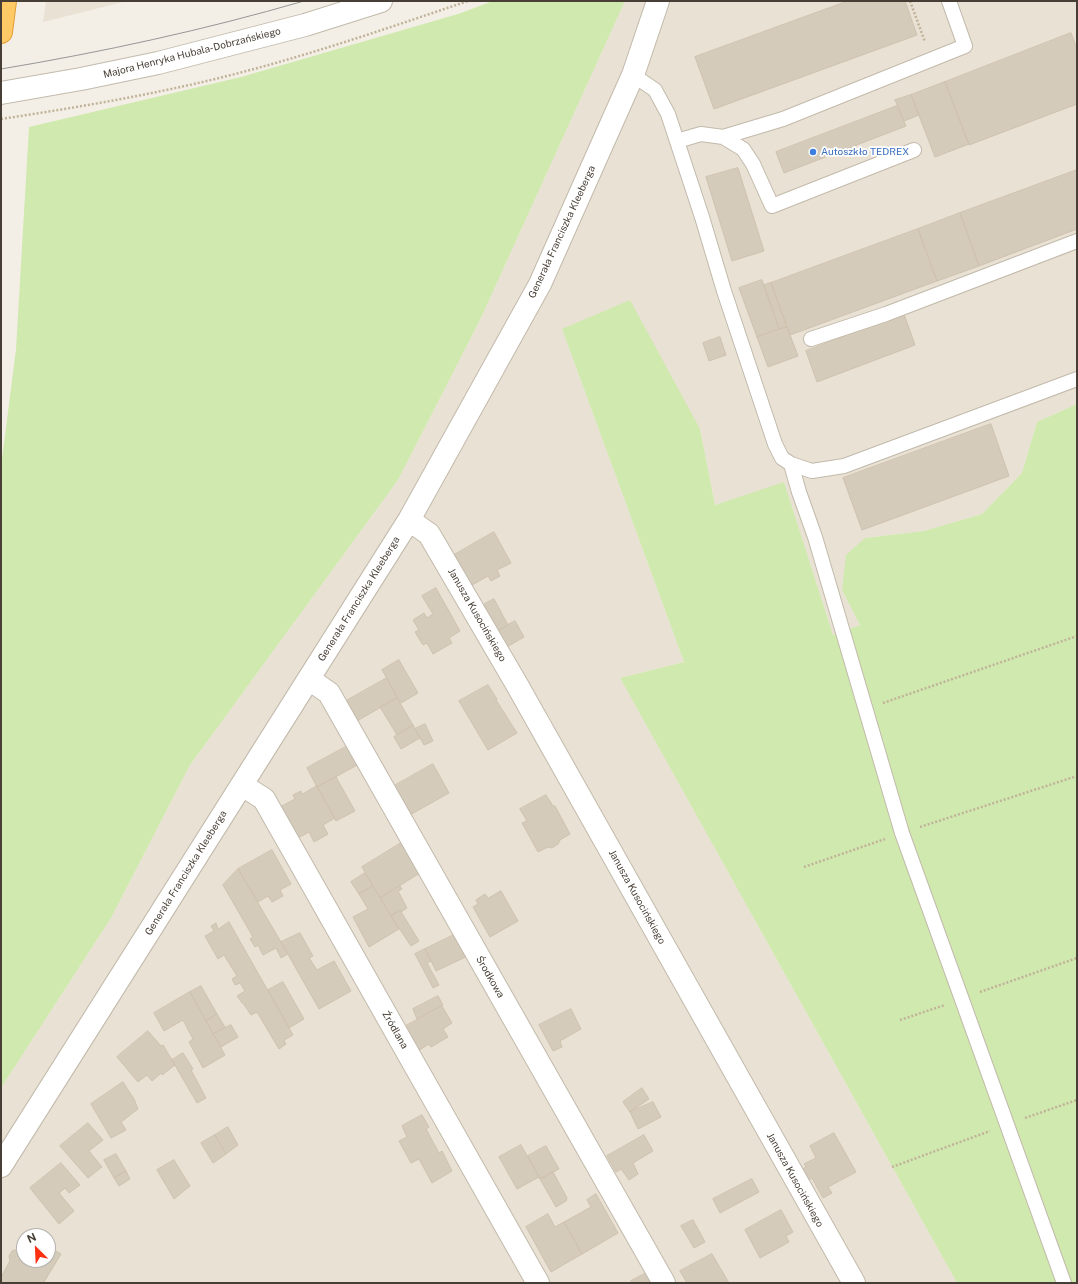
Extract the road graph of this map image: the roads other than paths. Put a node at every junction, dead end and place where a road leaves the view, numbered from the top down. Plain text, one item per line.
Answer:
1 (5, 1) edge
2 (381, 1) edge
3 (658, 1) edge
4 (949, 1) edge
5 (1, 32) edge
6 (633, 75) junction
7 (1, 93) edge
8 (723, 137) junction
9 (678, 141) junction
10 (914, 150) dead end
11 (1077, 241) edge
12 (811, 340) dead end
13 (1077, 379) edge
14 (791, 464) junction
15 (409, 520) junction
16 (309, 679) junction
17 (242, 785) junction
18 (1, 1166) edge
19 (538, 1283) edge
20 (664, 1283) edge
21 (854, 1283) edge
22 (1064, 1283) edge

1 - 5 highway
2 - 7 street, Majora Henryka Hubala-Dobrzańskiego
3 - 6 street, Generała Franciszka Kleeberga
4 - 8 lane
6 - 9 lane
6 - 15 street, Generała Franciszka Kleeberga
8 - 9 lane
8 - 10 lane
9 - 14 lane
11 - 12 lane
13 - 14 lane
14 - 22 lane
15 - 16 street, Generała Franciszka Kleeberga
15 - 21 street, Janusza Kusocińskiego
16 - 17 street, Generała Franciszka Kleeberga
16 - 20 street, Środkowa
17 - 18 street, Generała Franciszka Kleeberga
17 - 19 street, Źródlana

